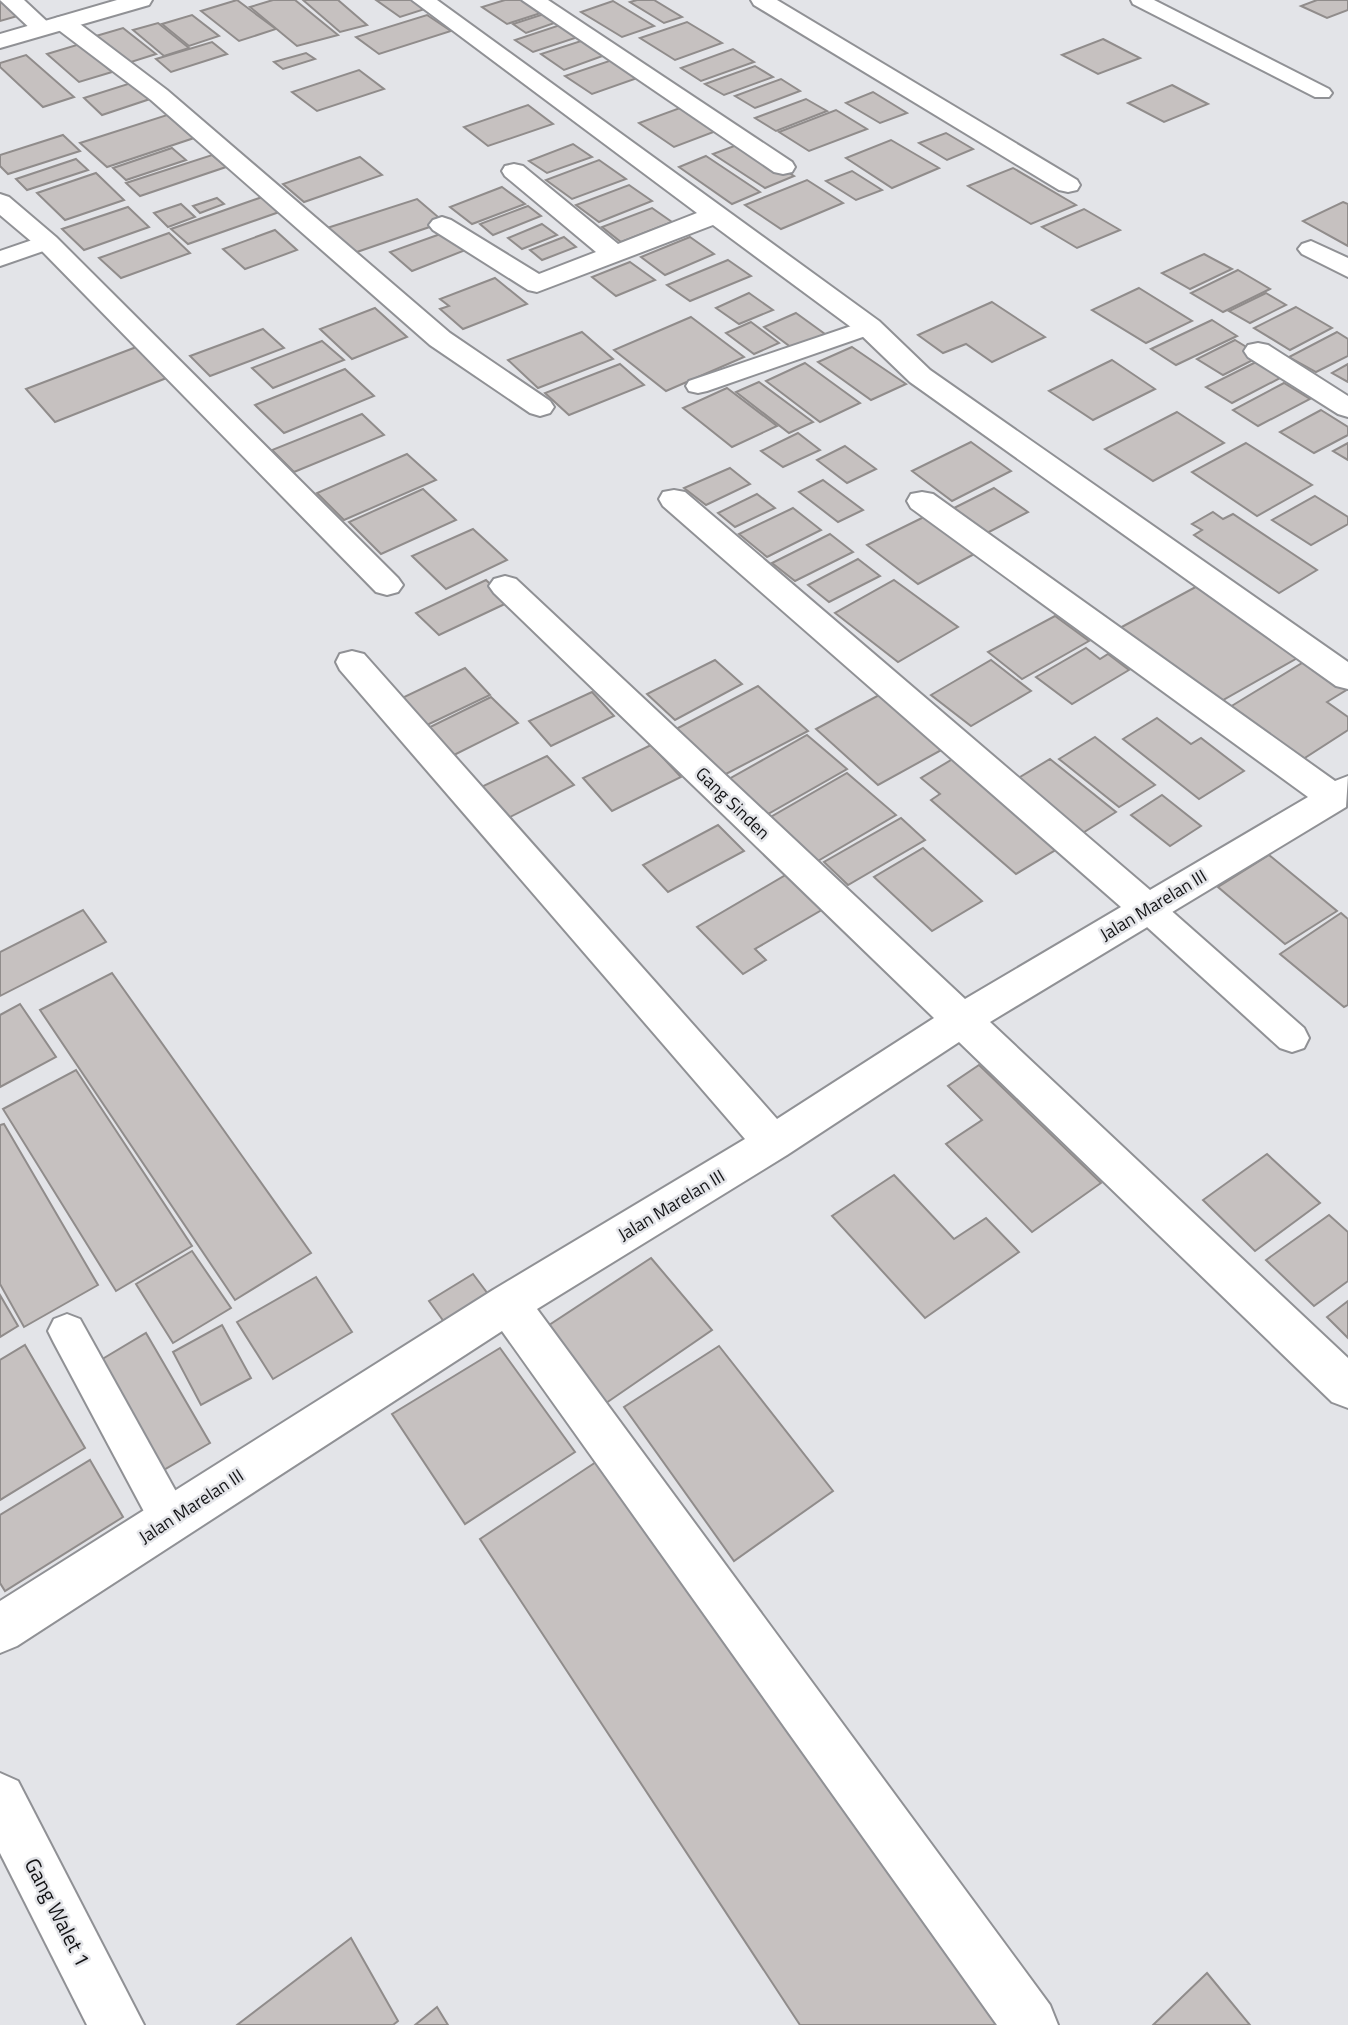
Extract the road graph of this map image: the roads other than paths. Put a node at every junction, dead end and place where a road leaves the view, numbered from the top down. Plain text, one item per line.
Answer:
1 (11, 0) edge
2 (141, 0) edge
3 (423, 0) edge
4 (533, 0) edge
5 (762, 0) edge
6 (1140, 0) edge
7 (53, 26) junction
8 (0, 41) edge
9 (1322, 93) dead end
10 (783, 167) dead end
11 (514, 171) dead end
12 (1068, 186) dead end
13 (0, 202) edge
14 (718, 214) junction
15 (442, 225) dead end
16 (47, 242) junction
17 (1311, 249) dead end
18 (617, 255) junction
19 (0, 258) edge
20 (1348, 270) edge
21 (869, 327) junction
22 (1258, 351) dead end
23 (698, 386) dead end
24 (540, 407) dead end
25 (1348, 408) edge
26 (674, 499) dead end
27 (922, 501) dead end
28 (387, 585) dead end
29 (505, 586) dead end
30 (352, 662) dead end
31 (1348, 678) edge
32 (1341, 793) edge
33 (1147, 908) junction
34 (960, 1021) junction
35 (1292, 1038) dead end
36 (773, 1143) junction
37 (508, 1304) junction
38 (67, 1331) dead end
39 (1348, 1387) edge
40 (170, 1520) junction
41 (0, 1629) edge
42 (0, 1798) edge
43 (116, 2025) edge
44 (1030, 2025) edge

1 - 7 street
2 - 7 street
3 - 14 street
4 - 10 street
5 - 12 street
6 - 9 lane
7 - 8 street
7 - 24 street
11 - 18 street
13 - 16 street
14 - 18 street
14 - 21 street
15 - 18 street
16 - 19 lane
16 - 28 street
17 - 20 street
21 - 23 lane
21 - 31 street
22 - 25 street
26 - 33 street
27 - 32 street
29 - 34 street, Gang Sinden
30 - 36 street
32 - 33 street, Jalan Marelan III
33 - 34 street, Jalan Marelan III
33 - 35 lane
34 - 36 street, Jalan Marelan III
34 - 39 street, Gang Sinden
36 - 37 street, Jalan Marelan III
37 - 40 street, Jalan Marelan III
37 - 44 street
38 - 40 lane
40 - 41 street, Jalan Marelan III
42 - 43 street, Gang Walet 1

